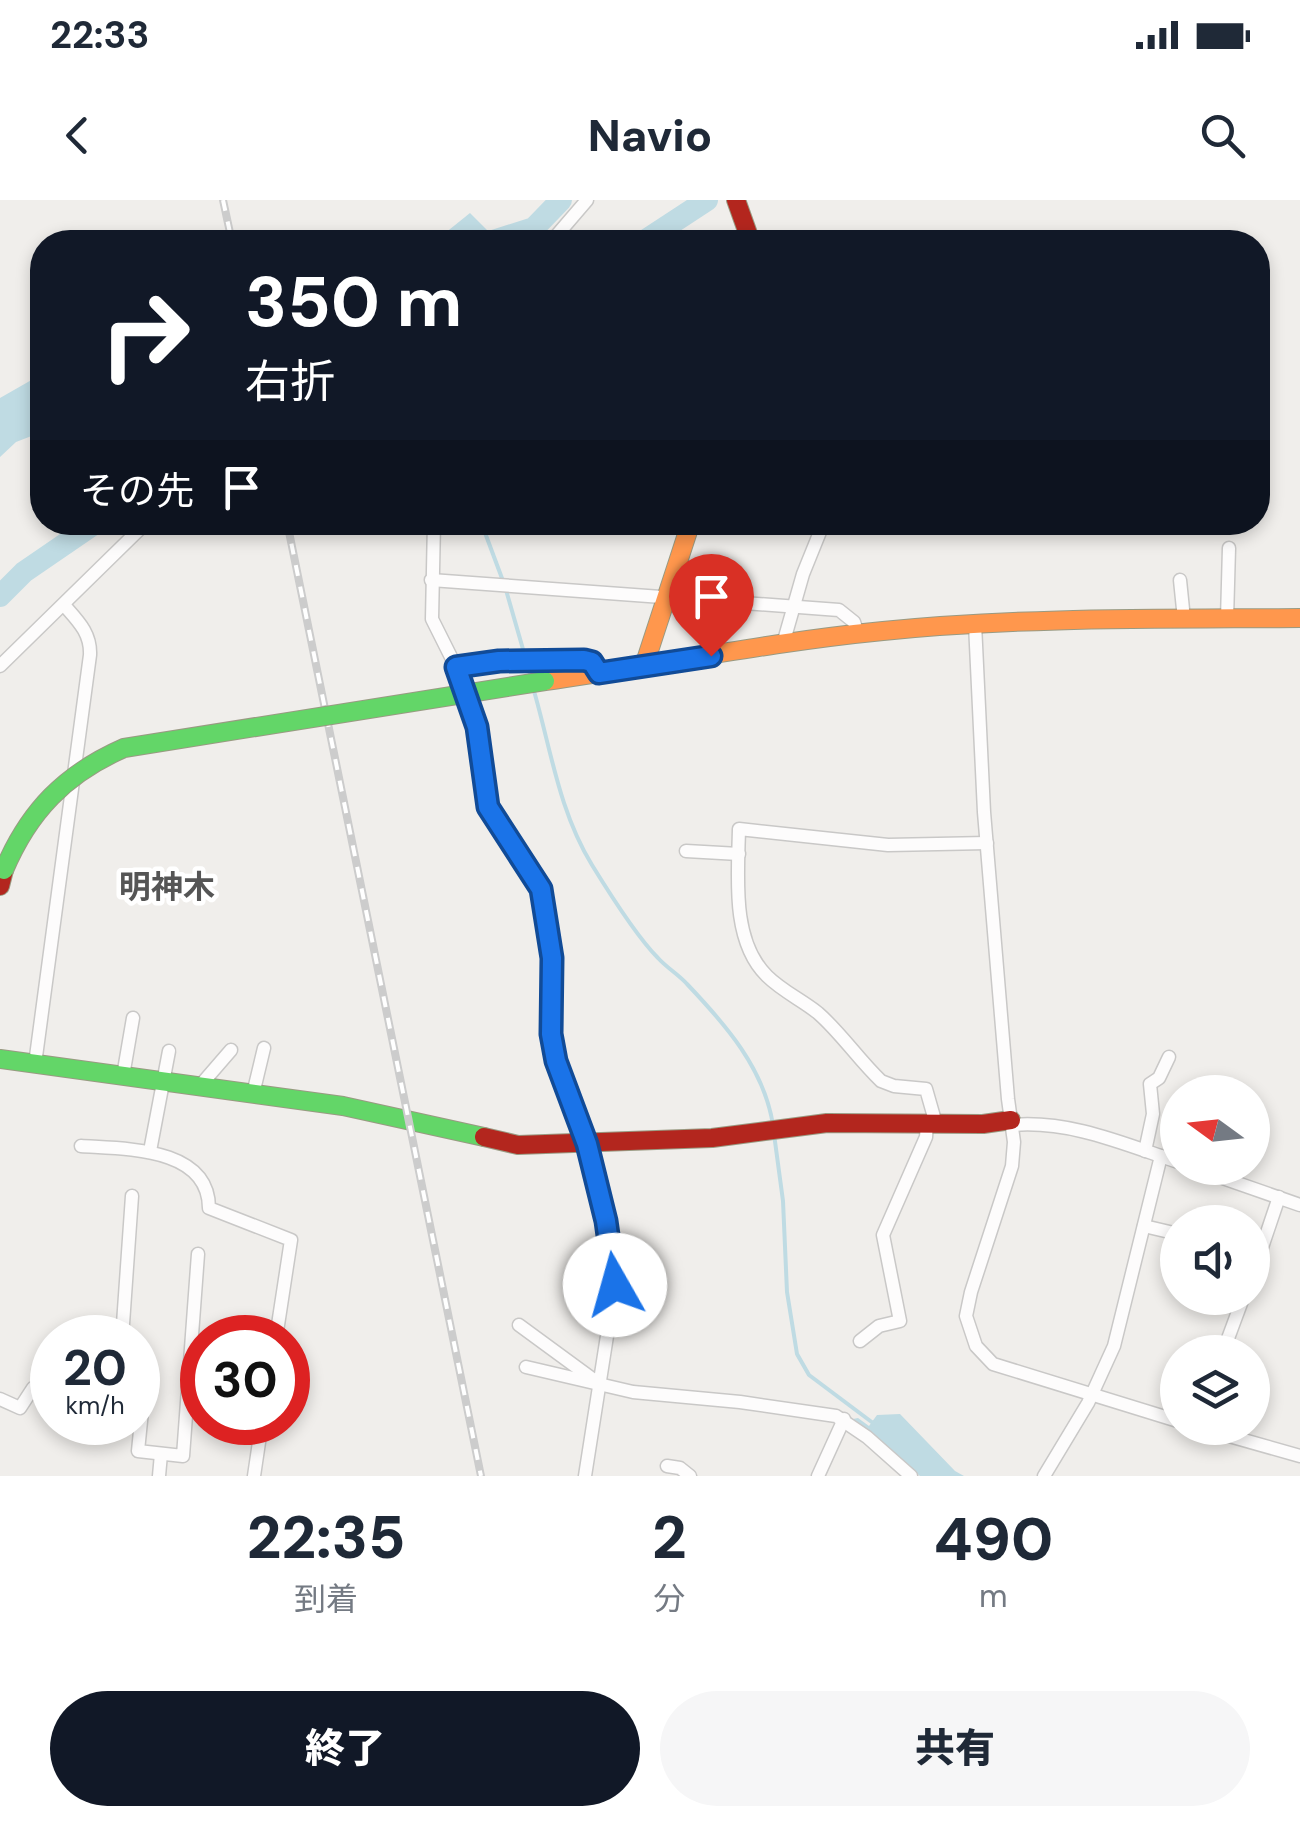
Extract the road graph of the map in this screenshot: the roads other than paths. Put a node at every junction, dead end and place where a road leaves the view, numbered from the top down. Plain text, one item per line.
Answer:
1 (587, 200) edge
2 (736, 200) edge
3 (561, 230) edge
4 (747, 230) edge
5 (134, 535) edge
6 (433, 535) edge
7 (687, 535) edge
8 (818, 535) edge
9 (1229, 548) dead end
10 (431, 580) junction
11 (1180, 580) dead end
12 (666, 598) junction
13 (64, 604) junction
14 (794, 606) junction
15 (1300, 618) edge
16 (1184, 619) junction
17 (1228, 619) junction
18 (975, 624) junction
19 (858, 634) junction
20 (783, 644) junction
21 (0, 666) edge
22 (644, 666) junction
23 (456, 667) junction
24 (599, 673) junction
25 (987, 843) junction
26 (686, 850) dead end
27 (739, 854) junction
28 (2, 878) edge
29 (134, 1018) dead end
30 (264, 1048) dead end
31 (231, 1050) dead end
32 (168, 1052) dead end
33 (0, 1058) edge
34 (1169, 1058) dead end
35 (35, 1064) junction
36 (123, 1076) junction
37 (165, 1082) junction
38 (199, 1087) junction
39 (253, 1094) junction
40 (1012, 1122) junction
41 (931, 1124) junction
42 (587, 1144) junction
43 (81, 1146) dead end
44 (1145, 1151) junction
45 (150, 1152) junction
46 (1160, 1156) edge
47 (1160, 1160) edge
48 (1244, 1185) edge
49 (132, 1196) dead end
50 (1279, 1197) junction
51 (1300, 1205) edge
52 (1270, 1224) edge
53 (1144, 1226) junction
54 (1160, 1230) edge
55 (198, 1254) dead end
56 (124, 1315) edge
57 (280, 1315) edge
58 (520, 1325) dead end
59 (860, 1342) dead end
60 (526, 1367) dead end
61 (600, 1384) junction
62 (30, 1391) edge
63 (1092, 1395) junction
64 (0, 1398) edge
65 (1160, 1416) edge
66 (844, 1419) junction
67 (139, 1445) edge
68 (259, 1445) edge
69 (1261, 1445) edge
70 (160, 1454) junction
71 (1300, 1456) edge
72 (668, 1466) dead end
73 (159, 1476) edge
74 (254, 1476) edge
75 (585, 1476) edge
76 (690, 1476) edge
77 (818, 1476) edge
78 (911, 1476) edge
79 (1044, 1476) edge

1 - 3 street
2 - 4 street
5 - 13 street
6 - 10 street
7 - 12 street
8 - 14 street
9 - 17 street
10 - 12 street
10 - 23 street
11 - 16 street
12 - 14 street
12 - 22 street
13 - 21 street
13 - 35 street
14 - 19 street
14 - 20 street
15 - 17 street
16 - 17 street
16 - 18 street
18 - 19 street
18 - 25 street
19 - 20 street
20 - 22 street
22 - 24 street
23 - 24 street
23 - 42 street
24 - 28 street, bridge
25 - 27 street
25 - 40 street
26 - 27 street
27 - 41 street
29 - 36 street
30 - 39 street
31 - 38 street
32 - 37 street
33 - 35 street
34 - 44 street
35 - 36 street
36 - 37 street
37 - 38 street
37 - 45 street
38 - 39 street
39 - 42 street
40 - 41 street
40 - 44 street
40 - 63 street
41 - 42 street
41 - 59 street
42 - 61 street
43 - 45 street
44 - 46 street
45 - 57 street
47 - 53 street
48 - 50 street
49 - 56 street
50 - 51 street
50 - 52 street
53 - 54 street
53 - 63 street
55 - 70 street
58 - 61 street
60 - 61 street
61 - 66 street
61 - 75 street
62 - 64 street
63 - 65 street
63 - 79 street
66 - 77 street
66 - 78 street
67 - 70 street
68 - 74 street
69 - 71 street
70 - 73 street
72 - 76 street

